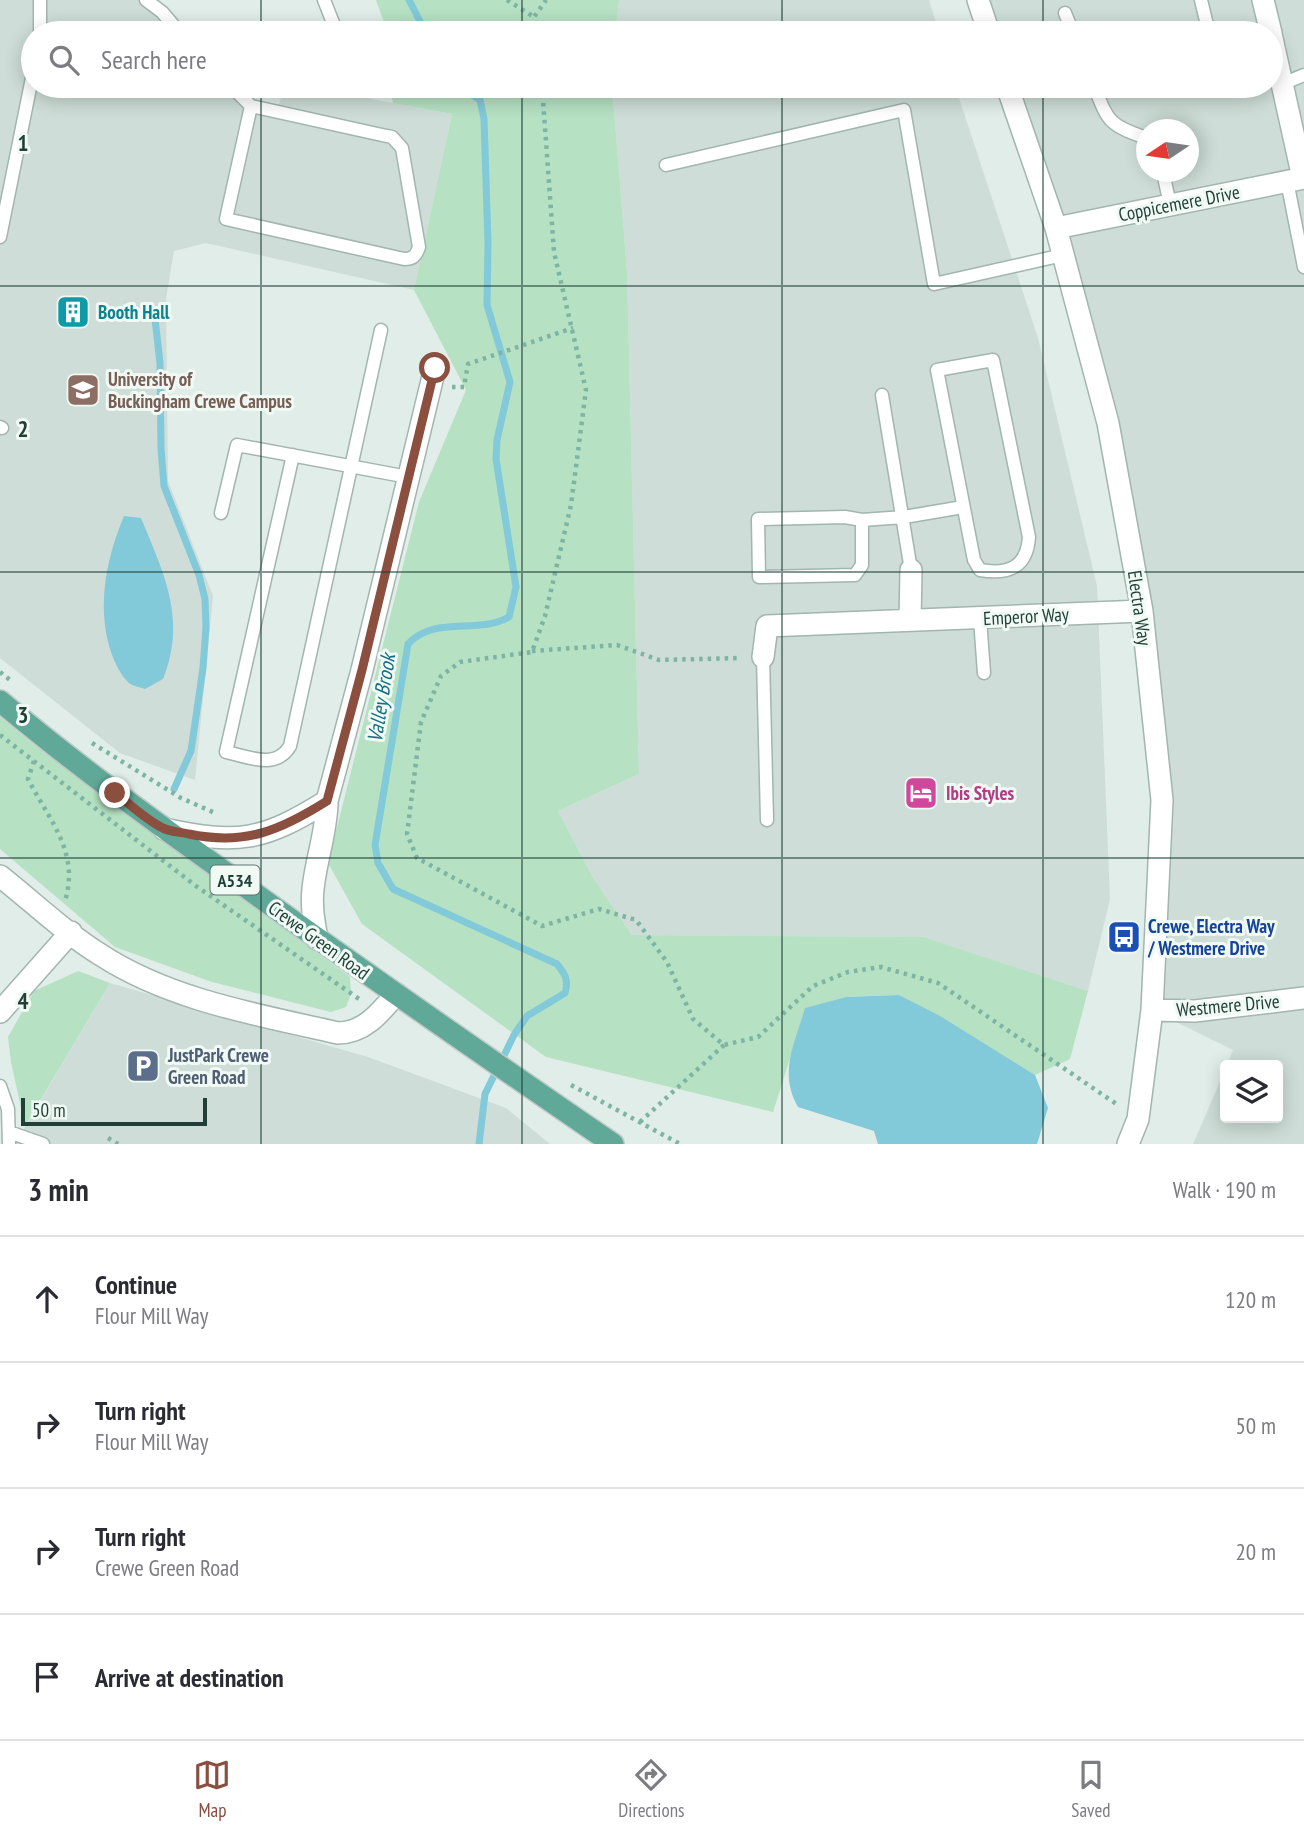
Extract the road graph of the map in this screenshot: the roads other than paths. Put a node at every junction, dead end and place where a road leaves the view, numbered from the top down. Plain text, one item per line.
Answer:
1 (40, 0) edge
2 (146, 0) edge
3 (324, 0) edge
4 (978, 0) edge
5 (1201, 0) edge
6 (1263, 0) edge
7 (1065, 13) dead end
8 (40, 21) edge
9 (170, 21) edge
10 (332, 21) edge
11 (985, 21) edge
12 (1068, 21) edge
13 (1206, 21) edge
14 (1268, 21) edge
15 (1304, 75) edge
16 (1283, 84) edge
17 (1283, 90) edge
18 (28, 98) edge
19 (243, 98) edge
20 (1011, 98) edge
21 (1099, 98) edge
22 (251, 106) junction
23 (1136, 134) edge
24 (666, 165) dead end
25 (1298, 179) edge
26 (1165, 182) edge
27 (1170, 205) junction
28 (1056, 228) junction
29 (0, 237) edge
30 (1063, 255) junction
31 (1304, 267) edge
32 (382, 330) dead end
33 (433, 377) road end
34 (882, 395) dead end
35 (293, 455) junction
36 (351, 466) junction
37 (408, 477) junction
38 (963, 506) junction
39 (221, 513) dead end
40 (904, 517) junction
41 (862, 520) junction
42 (911, 570) joint
43 (1143, 611) junction
44 (980, 619) junction
45 (910, 620) junction
46 (763, 657) joint
47 (984, 673) dead end
48 (0, 701) edge
49 (327, 801) junction
50 (767, 820) dead end
51 (163, 829) junction
52 (0, 876) edge
53 (64, 927) junction
54 (317, 939) junction
55 (396, 994) junction
56 (1304, 998) edge
57 (1152, 1010) junction
58 (0, 1012) edge
59 (0, 1086) edge
60 (9, 1138) edge
61 (43, 1144) edge
62 (613, 1144) edge
63 (1128, 1144) edge

1 - 8 lane
2 - 9 lane
3 - 10 lane
4 - 11 street
5 - 13 lane
6 - 14 street
7 - 12 lane
15 - 16 lane
17 - 25 street
18 - 29 lane
19 - 22 lane
20 - 28 street, Electra Way
21 - 23 lane
22 - 22 lane
24 - 30 lane
25 - 27 street, Coppicemere Drive
25 - 31 lane
26 - 27 lane
27 - 28 street, Coppicemere Drive
28 - 30 street, Electra Way
30 - 43 street, Electra Way
32 - 36 lane
33 - 37 street
34 - 40 lane
35 - 36 lane
35 - 36 lane
35 - 39 lane
36 - 37 lane
37 - 49 street
38 - 38 lane
38 - 40 lane
40 - 41 lane
40 - 42 lane
41 - 41 lane
42 - 45 street
43 - 44 street, Emperor Way
43 - 57 street, Electra Way
44 - 45 street, Emperor Way
44 - 47 lane
45 - 46 street, Emperor Way
46 - 50 lane
48 - 51 main road, Crewe Green Road / A534
49 - 51 street
49 - 54 street
51 - 54 main road, Crewe Green Road / A534
52 - 53 street
53 - 55 street
53 - 58 street
54 - 55 main road, Crewe Green Road / A534
55 - 62 main road, Crewe Green Road / A534
56 - 57 street, Westmere Drive
57 - 63 street, Electra Way
59 - 60 lane
60 - 61 lane

